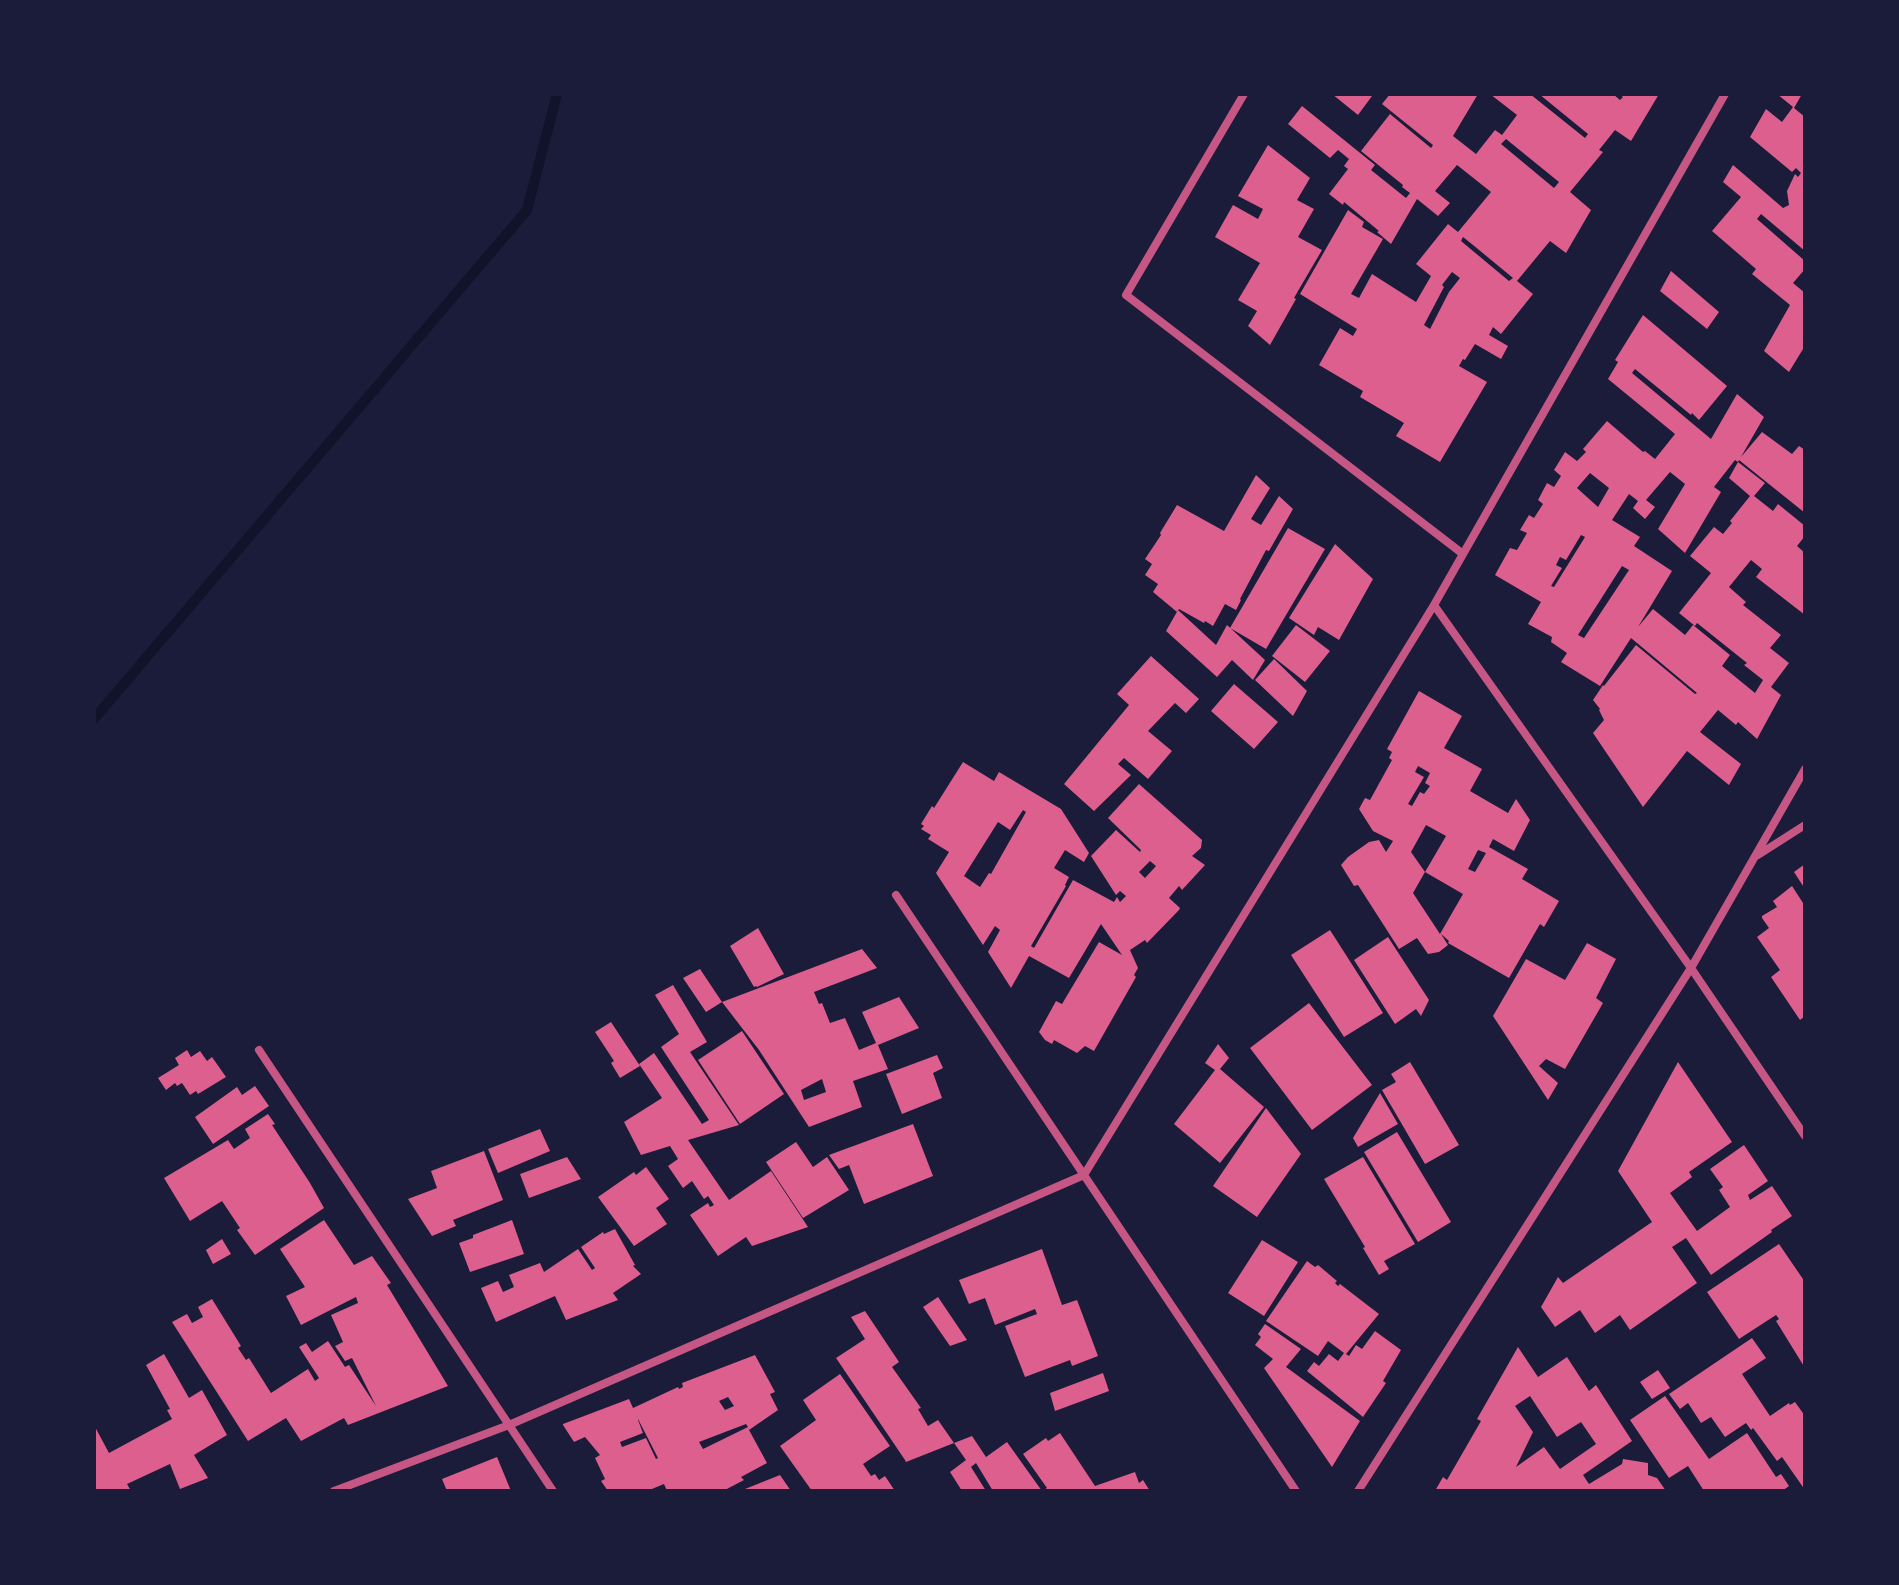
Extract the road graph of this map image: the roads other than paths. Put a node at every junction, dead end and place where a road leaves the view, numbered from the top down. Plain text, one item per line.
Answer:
1 (1244, 94) edge
2 (1725, 94) edge
3 (1463, 554) junction
4 (1434, 605) junction
5 (1805, 769) edge
6 (1805, 825) edge
7 (1756, 857) junction
8 (896, 895) dead end
9 (1691, 968) junction
10 (259, 1050) dead end
11 (1805, 1136) edge
12 (1084, 1175) junction
13 (509, 1425) junction
14 (334, 1491) edge
15 (553, 1491) edge
16 (1296, 1491) edge
17 (1358, 1491) edge

1 - 3 street
2 - 3 street
3 - 4 street
4 - 9 street
4 - 12 street
5 - 7 street
6 - 7 street
7 - 9 street
8 - 12 street
9 - 11 street
9 - 17 street
10 - 13 street
12 - 13 street
12 - 16 street
13 - 14 street
13 - 15 street

